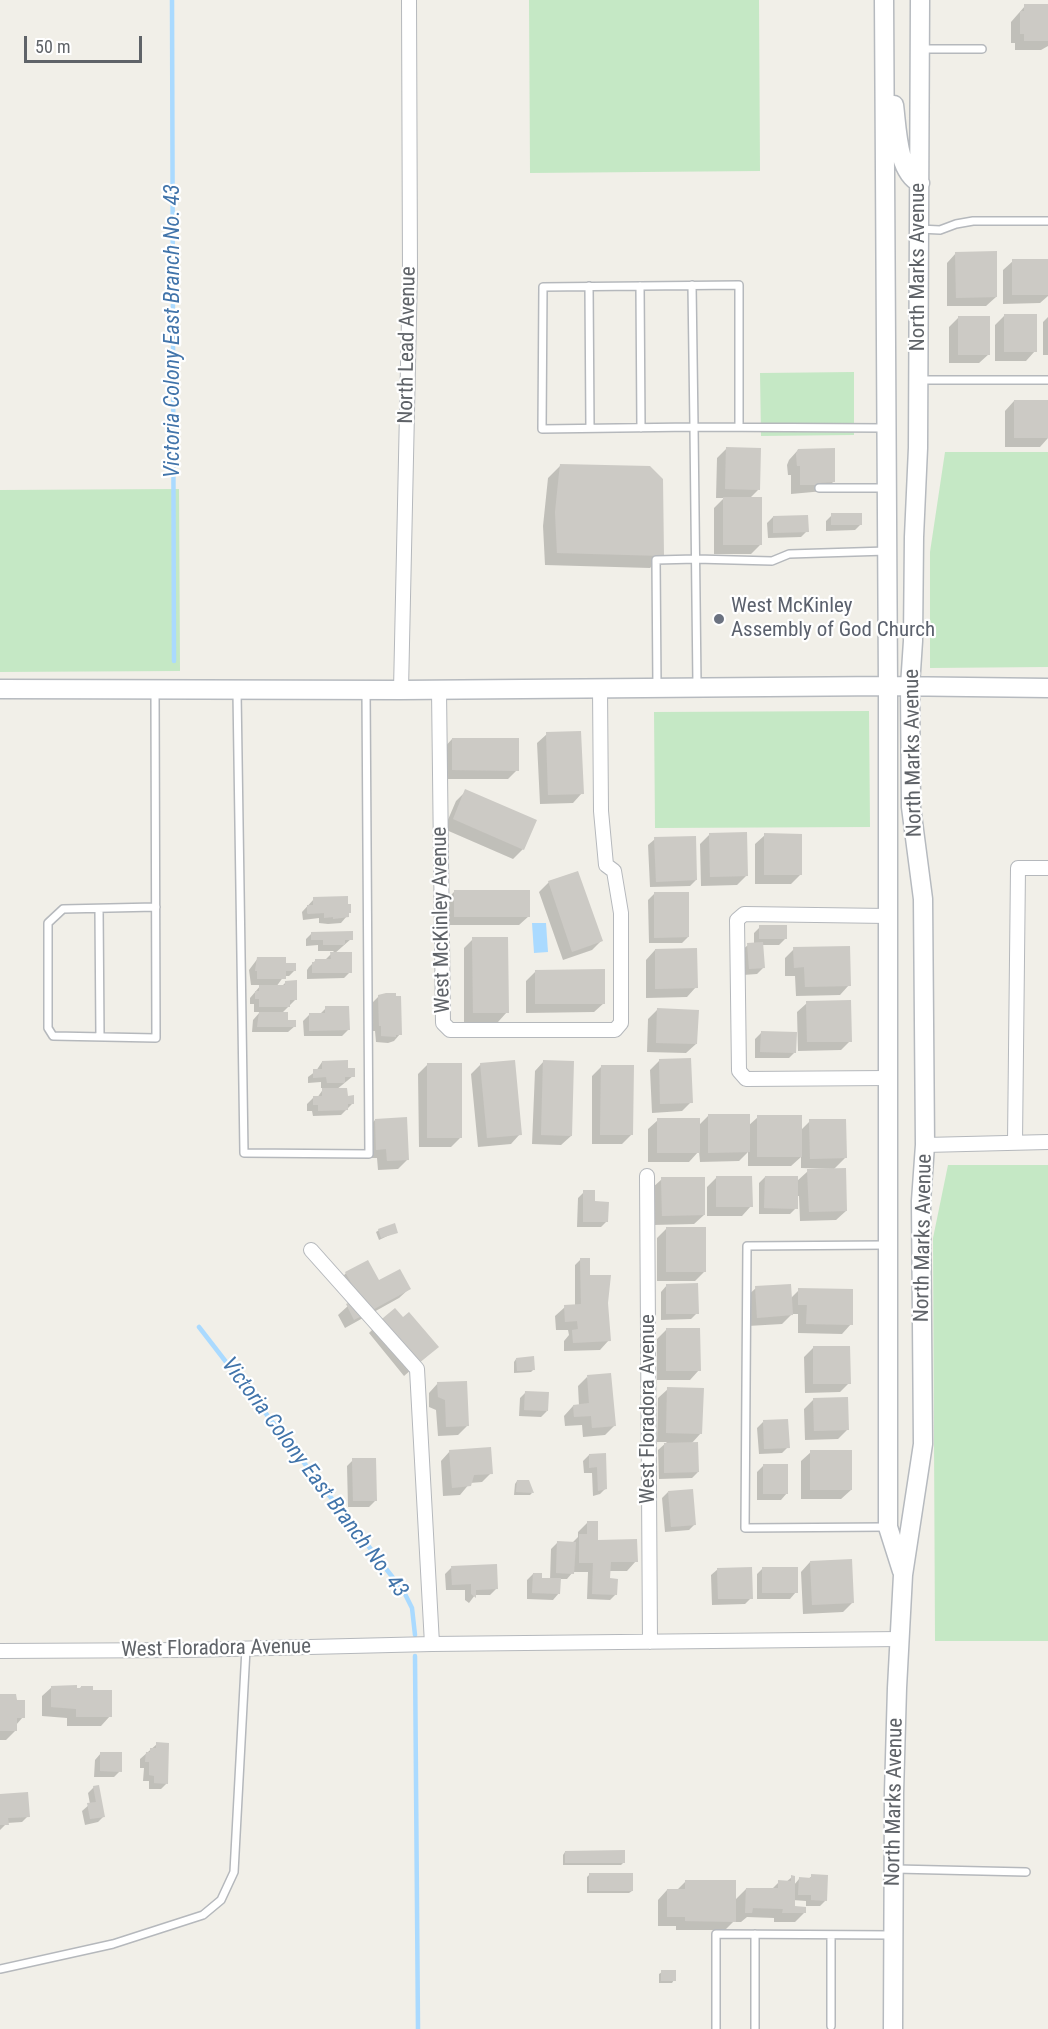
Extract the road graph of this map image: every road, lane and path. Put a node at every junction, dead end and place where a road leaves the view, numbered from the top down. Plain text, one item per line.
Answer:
1 (409, 0) edge
2 (884, 0) edge
3 (920, 0) edge
4 (885, 29) junction
5 (920, 49) junction
6 (982, 49) dead end
7 (920, 183) junction
8 (1048, 221) edge
9 (919, 229) junction
10 (692, 285) junction
11 (589, 286) junction
12 (640, 286) junction
13 (918, 380) junction
14 (1048, 380) edge
15 (740, 426) junction
16 (694, 427) junction
17 (590, 428) junction
18 (641, 428) junction
19 (886, 428) junction
20 (819, 488) dead end
21 (887, 488) junction
22 (888, 551) junction
23 (696, 559) junction
24 (888, 686) junction
25 (910, 686) junction
26 (600, 688) junction
27 (657, 688) junction
28 (697, 688) junction
29 (1048, 688) edge
30 (0, 689) edge
31 (155, 689) junction
32 (237, 689) junction
33 (366, 690) junction
34 (401, 690) junction
35 (439, 690) junction
36 (1048, 868) edge
37 (156, 907) junction
38 (99, 909) junction
39 (888, 916) junction
40 (100, 1037) junction
41 (888, 1078) junction
42 (1015, 1142) junction
43 (1048, 1142) edge
44 (926, 1145) junction
45 (647, 1176) dead end
46 (888, 1245) junction
47 (311, 1250) dead end
48 (888, 1527) junction
49 (903, 1575) junction
50 (900, 1639) junction
51 (650, 1642) junction
52 (432, 1644) junction
53 (246, 1649) junction
54 (0, 1651) edge
55 (894, 1869) junction
56 (1026, 1872) dead end
57 (755, 1934) junction
58 (831, 1935) junction
59 (893, 1935) junction
60 (0, 1969) edge
61 (831, 2026) dead end
62 (716, 2029) edge
63 (755, 2029) edge
64 (893, 2029) edge

1 - 34 street, North Lead Avenue
2 - 4 main road, North Marks Avenue
3 - 5 main road, North Marks Avenue
4 - 7 main road
4 - 19 main road, North Marks Avenue
5 - 6 lane
5 - 7 main road, North Marks Avenue
7 - 9 main road, North Marks Avenue
8 - 9 lane
9 - 13 main road, North Marks Avenue
10 - 12 lane
10 - 15 lane
10 - 16 lane
11 - 12 lane
11 - 17 lane
11 - 17 lane
12 - 18 lane
13 - 14 lane
13 - 25 main road, North Marks Avenue
15 - 16 lane
15 - 19 lane
16 - 18 lane
16 - 23 lane
17 - 18 lane
19 - 21 main road, North Marks Avenue
20 - 21 lane
21 - 22 main road, North Marks Avenue
22 - 23 lane
22 - 24 main road, North Marks Avenue
23 - 27 lane
23 - 28 lane
24 - 25 main road
24 - 28 main road
24 - 39 main road, North Marks Avenue
25 - 29 main road
25 - 44 main road, North Marks Avenue
26 - 27 main road
26 - 35 main road
26 - 35 street, West McKinley Avenue
27 - 28 main road
30 - 31 main road
31 - 32 main road
31 - 37 lane
32 - 33 main road
32 - 33 lane
33 - 34 main road
34 - 35 main road
36 - 42 street
37 - 38 lane
37 - 40 lane
38 - 40 lane
38 - 40 lane
39 - 41 main road, North Marks Avenue
39 - 41 street
41 - 46 main road, North Marks Avenue
42 - 43 street
42 - 44 street
44 - 49 main road, North Marks Avenue
45 - 51 street, West Floradora Avenue
46 - 48 main road, North Marks Avenue
46 - 48 lane
47 - 52 street
48 - 49 main road, North Marks Avenue
49 - 50 main road, North Marks Avenue
50 - 51 street, West Floradora Avenue
50 - 55 main road, North Marks Avenue
51 - 52 street, West Floradora Avenue
52 - 53 street, West Floradora Avenue
53 - 54 street, West Floradora Avenue
53 - 60 lane
55 - 56 lane
55 - 59 main road, North Marks Avenue
57 - 58 lane
57 - 62 lane
57 - 63 lane
58 - 59 lane
58 - 61 lane
59 - 64 main road, North Marks Avenue

